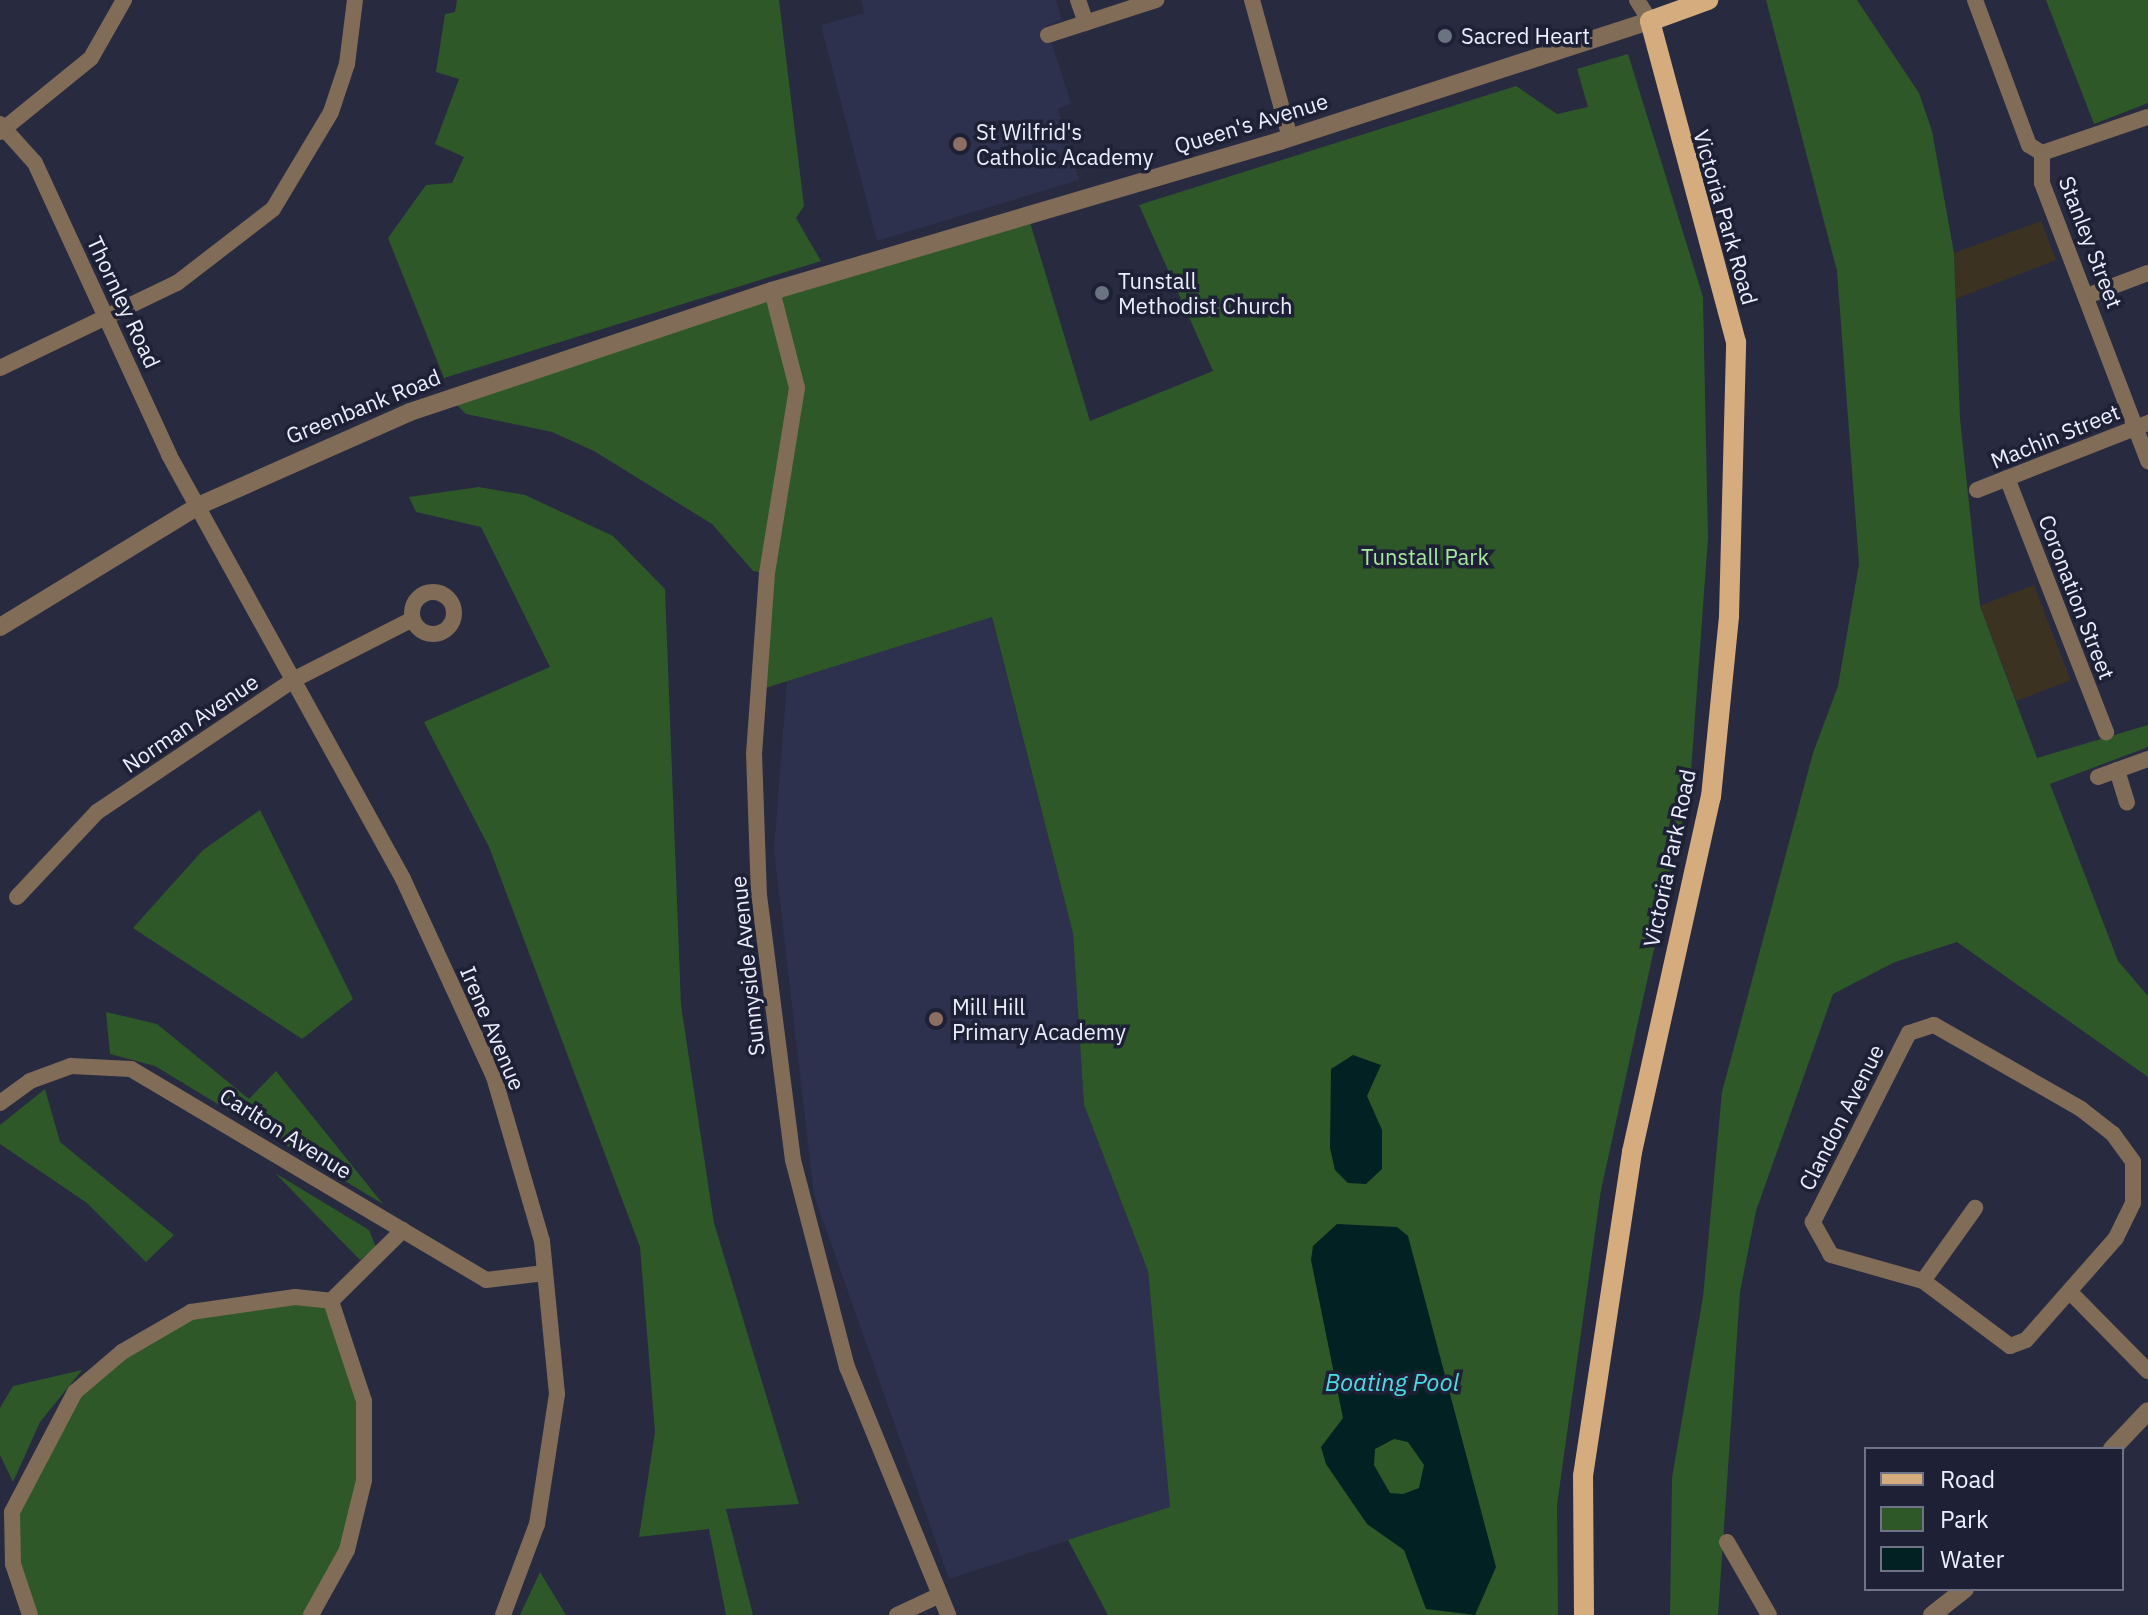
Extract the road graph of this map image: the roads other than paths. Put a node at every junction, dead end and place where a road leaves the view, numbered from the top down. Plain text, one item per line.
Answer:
1 (124, 0) edge
2 (355, 0) edge
3 (1078, 0) edge
4 (1156, 0) edge
5 (1252, 0) edge
6 (1637, 0) edge
7 (1708, 0) edge
8 (1975, 0) edge
9 (1650, 21) junction
10 (1086, 23) junction
11 (1048, 35) dead end
12 (2148, 117) edge
13 (1, 128) edge
14 (1290, 138) junction
15 (2042, 153) junction
16 (2148, 273) edge
17 (772, 291) junction
18 (2087, 296) junction
19 (106, 314) junction
20 (0, 368) edge
21 (2142, 425) edge
22 (2148, 461) edge
23 (2007, 478) junction
24 (1977, 490) dead end
25 (198, 506) junction
26 (413, 619) dead end
27 (0, 627) edge
28 (295, 679) junction
29 (2106, 732) dead end
30 (2148, 759) edge
31 (2117, 770) junction
32 (2098, 777) dead end
33 (2127, 802) dead end
34 (17, 897) dead end
35 (0, 1103) edge
36 (1975, 1208) dead end
37 (403, 1230) junction
38 (545, 1273) junction
39 (1923, 1281) junction
40 (2070, 1292) junction
41 (331, 1301) junction
42 (2148, 1371) edge
43 (2148, 1411) edge
44 (2114, 1447) edge
45 (1727, 1542) dead end
46 (1962, 1591) edge
47 (938, 1596) junction
48 (30, 1615) edge
49 (311, 1615) edge
50 (503, 1615) edge
51 (897, 1615) edge
52 (948, 1615) edge
53 (1584, 1615) edge
54 (1769, 1615) edge
55 (1932, 1615) edge

1 - 13 street
2 - 19 street
3 - 10 street
4 - 10 street
5 - 14 street
6 - 9 street
7 - 9 main road
8 - 15 street, Stanley Street
9 - 14 street, Queen's Avenue
9 - 53 main road, Victoria Park Road
10 - 11 street
12 - 15 street
13 - 19 street, Thornley Road
14 - 17 street, Queen's Avenue
15 - 18 street, Stanley Street
16 - 18 street
17 - 25 street, Greenbank Road
17 - 47 street, Sunnyside Avenue
18 - 21 street, Stanley Street
19 - 20 street
19 - 25 street, Thornley Road
21 - 22 street, Stanley Street
21 - 23 street, Machin Street
23 - 24 street, Machin Street
23 - 29 street, Coronation Street
25 - 27 street, Greenbank Road
25 - 28 street, Irene Avenue
26 - 28 street, Norman Avenue
28 - 34 street, Norman Avenue
28 - 38 street, Irene Avenue
30 - 31 street
31 - 32 street
31 - 33 street
35 - 37 street, Carlton Avenue
36 - 39 street
37 - 38 street, Carlton Avenue
37 - 41 street
38 - 50 street, Irene Avenue
39 - 40 street, Clandon Avenue
39 - 40 street, Clandon Avenue
40 - 42 street
41 - 48 street
41 - 49 street
43 - 44 street
45 - 54 street
46 - 55 street
47 - 51 street
47 - 52 street, Sunnyside Avenue

